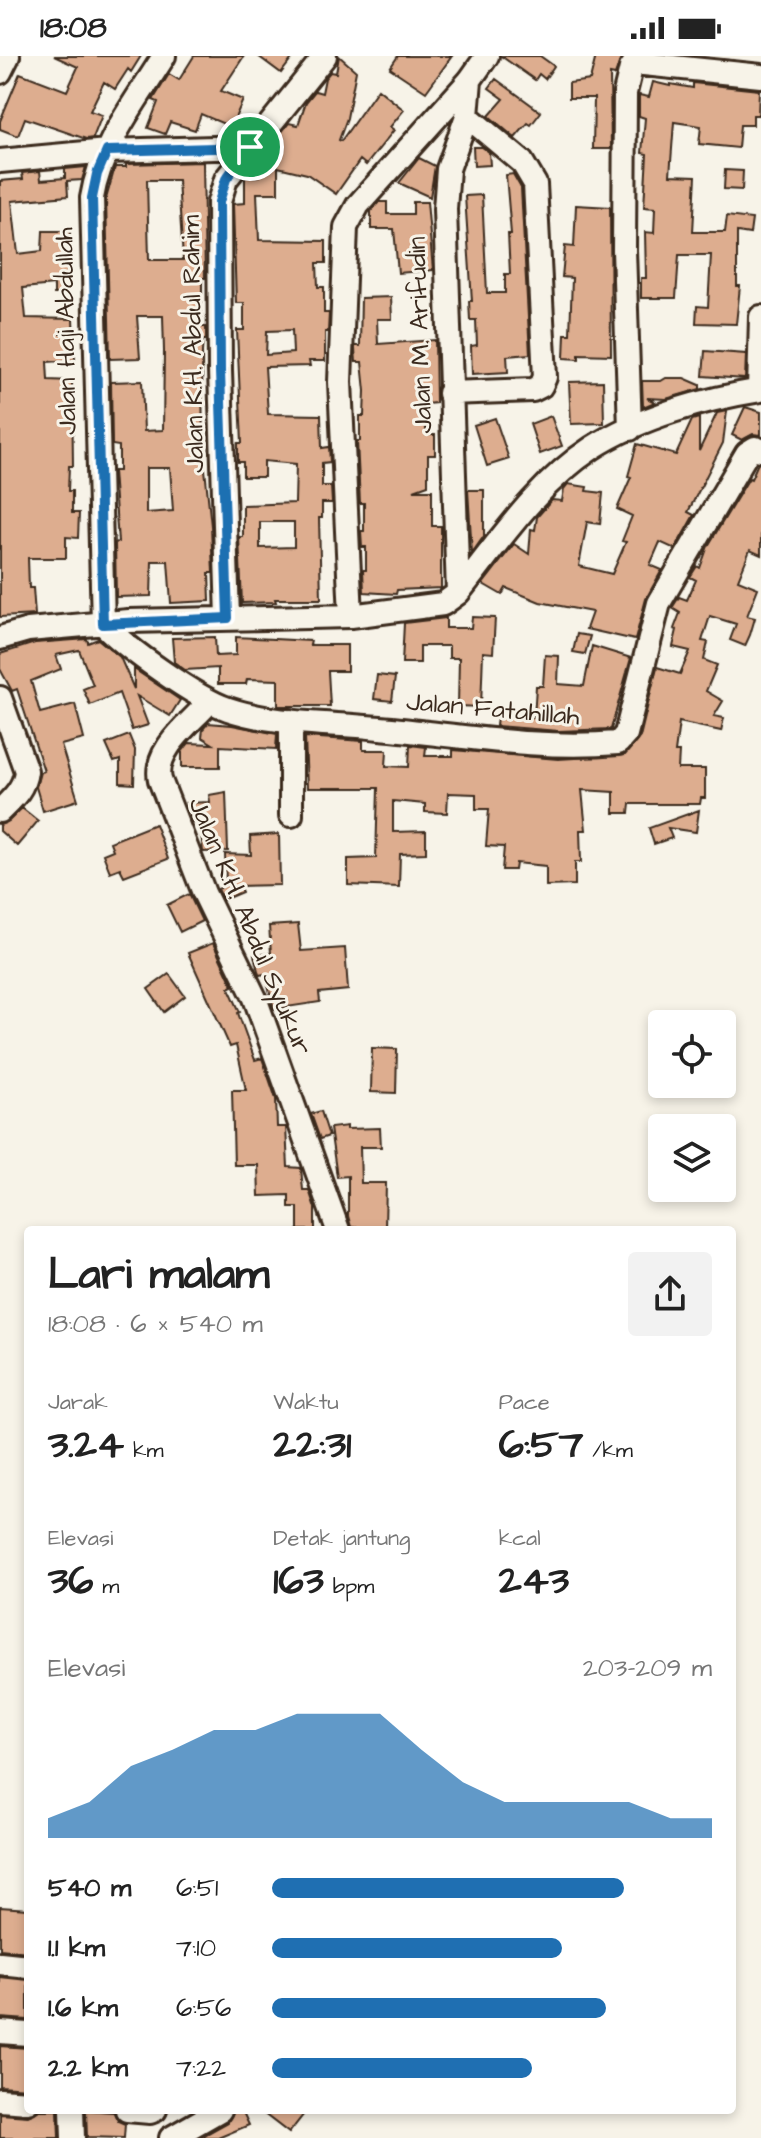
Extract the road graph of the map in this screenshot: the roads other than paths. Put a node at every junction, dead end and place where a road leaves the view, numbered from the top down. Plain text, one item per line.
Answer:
1 (8, 56) edge
2 (164, 56) edge
3 (325, 56) edge
4 (487, 56) edge
5 (638, 59) edge
6 (0, 72) edge
7 (761, 76) edge
8 (470, 80) junction
9 (467, 116) junction
10 (250, 147) junction
11 (107, 151) junction
12 (0, 161) edge
13 (761, 317) edge
14 (760, 390) edge
15 (449, 393) junction
16 (630, 429) junction
17 (761, 450) edge
18 (458, 593) junction
19 (351, 616) junction
20 (228, 618) junction
21 (103, 624) junction
22 (0, 638) edge
23 (0, 698) edge
24 (209, 702) junction
25 (291, 721) junction
26 (0, 811) edge
27 (291, 815) dead end
28 (337, 1226) edge
29 (0, 1963) edge
30 (24, 1966) edge
31 (0, 2032) edge
32 (24, 2034) edge
33 (0, 2100) edge
34 (24, 2102) edge
35 (72, 2114) edge
36 (213, 2114) edge
37 (73, 2138) edge
38 (171, 2138) edge

1 - 6 street
2 - 11 street, Jalan Haji Abdullah
3 - 10 street, Jalan K.H. Abdul Rahim
4 - 8 street
5 - 7 street
5 - 16 street
8 - 9 street, Jalan M. Arifudin
8 - 19 street
9 - 15 street, Jalan M. Arifudin
9 - 15 street
10 - 11 street
10 - 20 street, Jalan K.H. Abdul Rahim
11 - 12 street
11 - 21 street, Jalan Haji Abdullah
13 - 14 street
14 - 16 street
15 - 18 street, Jalan M. Arifudin
16 - 18 street
17 - 25 street, Jalan Fatahillah
18 - 19 street
19 - 20 street
20 - 21 street
21 - 22 street
21 - 24 street, Jalan Fatahillah
23 - 26 street
24 - 25 street, Jalan Fatahillah
24 - 28 street, Jalan K.H. Abdul Syukur
25 - 27 street
29 - 30 street
31 - 32 street
33 - 34 street
35 - 37 street
36 - 38 street

